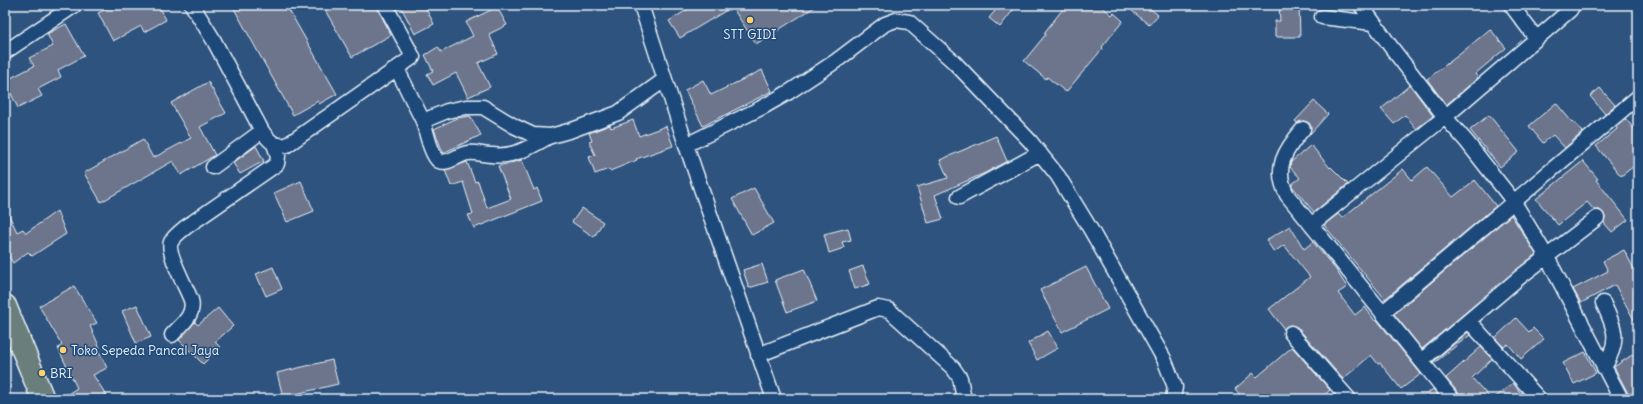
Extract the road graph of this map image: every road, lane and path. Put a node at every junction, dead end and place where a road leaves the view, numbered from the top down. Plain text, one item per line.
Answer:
1 (75, 5) edge
2 (192, 5) edge
3 (385, 5) edge
4 (641, 5) edge
5 (1361, 5) edge
6 (1511, 5) edge
7 (1572, 5) edge
8 (1322, 17) dead end
9 (1376, 27) junction
10 (1536, 38) junction
11 (5, 52) edge
12 (397, 69) junction
13 (664, 80) junction
14 (1638, 97) edge
15 (1445, 117) junction
16 (423, 121) junction
17 (1302, 129) dead end
18 (262, 131) junction
19 (550, 136) junction
20 (274, 144) junction
21 (688, 152) junction
22 (1040, 153) junction
23 (213, 167) dead end
24 (959, 197) dead end
25 (1514, 202) junction
26 (1597, 218) dead end
27 (1311, 225) junction
28 (1547, 257) junction
29 (1603, 303) dead end
30 (5, 306) edge
31 (1382, 313) junction
32 (1469, 321) junction
33 (1291, 333) dead end
34 (172, 335) dead end
35 (5, 336) edge
36 (758, 354) junction
37 (1421, 361) junction
38 (1604, 368) junction
39 (31, 399) edge
40 (43, 399) edge
41 (774, 399) edge
42 (964, 399) edge
43 (1173, 399) edge
44 (1349, 399) edge
45 (1452, 399) edge
46 (1539, 399) edge
47 (1621, 399) edge

1 - 11 street
2 - 18 street
3 - 12 street
4 - 13 street
5 - 9 street
6 - 10 street
7 - 10 street
8 - 9 street
9 - 15 street
10 - 15 street
12 - 16 street
12 - 20 street
13 - 19 street
13 - 21 street
14 - 25 street
15 - 25 street
15 - 27 street
16 - 19 street
16 - 19 street
17 - 27 street
18 - 20 street
18 - 23 street
20 - 34 street
21 - 22 street
21 - 36 street
22 - 24 street
22 - 43 street
25 - 28 street
25 - 31 street
26 - 28 street
27 - 31 street
28 - 32 street
28 - 38 street
29 - 38 street
30 - 40 highway
31 - 37 street
32 - 37 street
32 - 46 street
33 - 44 street
35 - 39 highway
36 - 41 street
36 - 42 street
37 - 45 street
38 - 47 street

